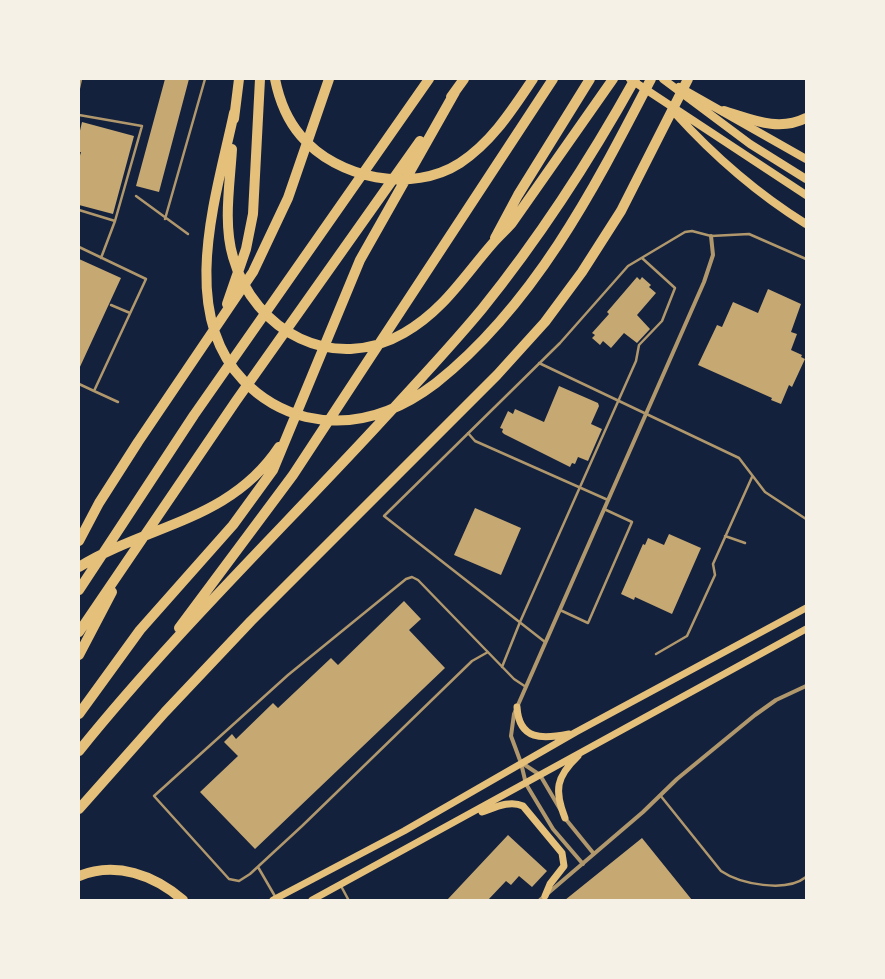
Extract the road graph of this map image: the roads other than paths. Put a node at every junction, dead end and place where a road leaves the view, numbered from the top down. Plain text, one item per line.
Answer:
1 (81, 79) edge
2 (204, 79) edge
3 (239, 79) edge
4 (260, 79) edge
5 (275, 79) edge
6 (329, 79) edge
7 (429, 79) edge
8 (464, 79) edge
9 (533, 79) edge
10 (553, 79) edge
11 (590, 79) edge
12 (613, 79) edge
13 (630, 79) edge
14 (635, 79) edge
15 (651, 79) edge
16 (663, 79) edge
17 (688, 79) edge
18 (79, 88) edge
19 (455, 92) junction
20 (666, 102) junction
21 (724, 111) junction
22 (234, 113) junction
23 (79, 115) edge
24 (806, 118) edge
25 (806, 159) edge
26 (806, 179) edge
27 (806, 195) edge
28 (136, 196) dead end
29 (79, 210) edge
30 (165, 219) junction
31 (116, 221) junction
32 (806, 224) edge
33 (188, 234) dead end
34 (711, 236) junction
35 (494, 242) junction
36 (79, 247) edge
37 (101, 258) junction
38 (642, 258) junction
39 (806, 259) edge
40 (111, 305) dead end
41 (130, 313) junction
42 (223, 313) junction
43 (539, 363) junction
44 (79, 384) edge
45 (94, 391) junction
46 (618, 401) junction
47 (118, 402) dead end
48 (645, 414) junction
49 (290, 430) junction
50 (468, 433) junction
51 (752, 477) junction
52 (580, 488) junction
53 (608, 500) junction
54 (604, 509) junction
55 (806, 519) edge
56 (726, 536) junction
57 (79, 540) edge
58 (745, 543) dead end
59 (133, 551) junction
60 (79, 566) edge
61 (79, 590) edge
62 (806, 608) edge
63 (559, 610) junction
64 (520, 622) junction
65 (806, 629) edge
66 (79, 632) edge
67 (545, 642) junction
68 (488, 652) junction
69 (161, 654) junction
70 (656, 654) dead end
71 (79, 655) edge
72 (502, 666) junction
73 (806, 686) edge
74 (526, 687) junction
75 (517, 707) junction
76 (79, 714) edge
77 (576, 732) junction
78 (584, 750) junction
79 (79, 751) edge
80 (521, 763) junction
81 (540, 775) junction
82 (526, 784) junction
83 (659, 795) junction
84 (79, 809) edge
85 (565, 818) junction
86 (458, 821) junction
87 (594, 854) junction
88 (583, 864) junction
89 (258, 867) junction
90 (79, 876) edge
91 (806, 877) edge
92 (340, 885) junction
93 (542, 898) edge
94 (275, 899) edge
95 (348, 899) edge
96 (183, 900) edge
97 (312, 900) edge

1 - 18 lane
2 - 30 lane
3 - 22 highway
4 - 42 highway
5 - 9 highway
6 - 42 highway
7 - 61 highway
8 - 19 highway
10 - 69 highway
11 - 35 highway
12 - 35 highway
13 - 20 main road
14 - 69 highway
15 - 22 highway
16 - 21 main road
16 - 26 main road
17 - 84 highway
19 - 49 highway
19 - 59 highway
20 - 27 main road
20 - 32 main road
21 - 24 highway
21 - 25 main road
22 - 35 highway
23 - 31 lane
28 - 30 lane
29 - 31 lane
30 - 33 lane
31 - 37 lane
34 - 38 lane
34 - 39 lane
34 - 48 street
36 - 37 lane
37 - 41 lane
38 - 43 lane
38 - 46 lane
40 - 41 lane
41 - 45 lane
42 - 57 highway
43 - 46 lane
43 - 50 lane
44 - 45 lane
45 - 47 lane
46 - 48 lane
46 - 52 lane
48 - 51 lane
48 - 53 street
49 - 60 highway
49 - 76 highway
50 - 52 lane
50 - 64 lane
51 - 55 lane
51 - 56 lane
52 - 53 lane
52 - 64 lane
53 - 54 street
54 - 63 street
54 - 63 lane
56 - 58 lane
56 - 70 lane
59 - 66 highway
59 - 71 highway
62 - 77 main road
63 - 67 street
64 - 67 lane
64 - 72 lane
65 - 78 main road
67 - 74 street
68 - 72 lane
68 - 89 lane
68 - 89 lane
69 - 79 highway
72 - 74 lane
73 - 83 street
74 - 75 street
75 - 77 main road
75 - 80 street
77 - 80 main road
78 - 81 main road
78 - 85 main road
80 - 81 street
80 - 82 street
80 - 94 main road
81 - 82 main road
81 - 85 street
82 - 86 main road
82 - 88 street
83 - 87 street
83 - 91 lane
85 - 87 street
86 - 92 main road
86 - 93 main road
87 - 88 street
88 - 93 street
89 - 94 lane
90 - 96 highway
92 - 95 lane
92 - 97 main road

